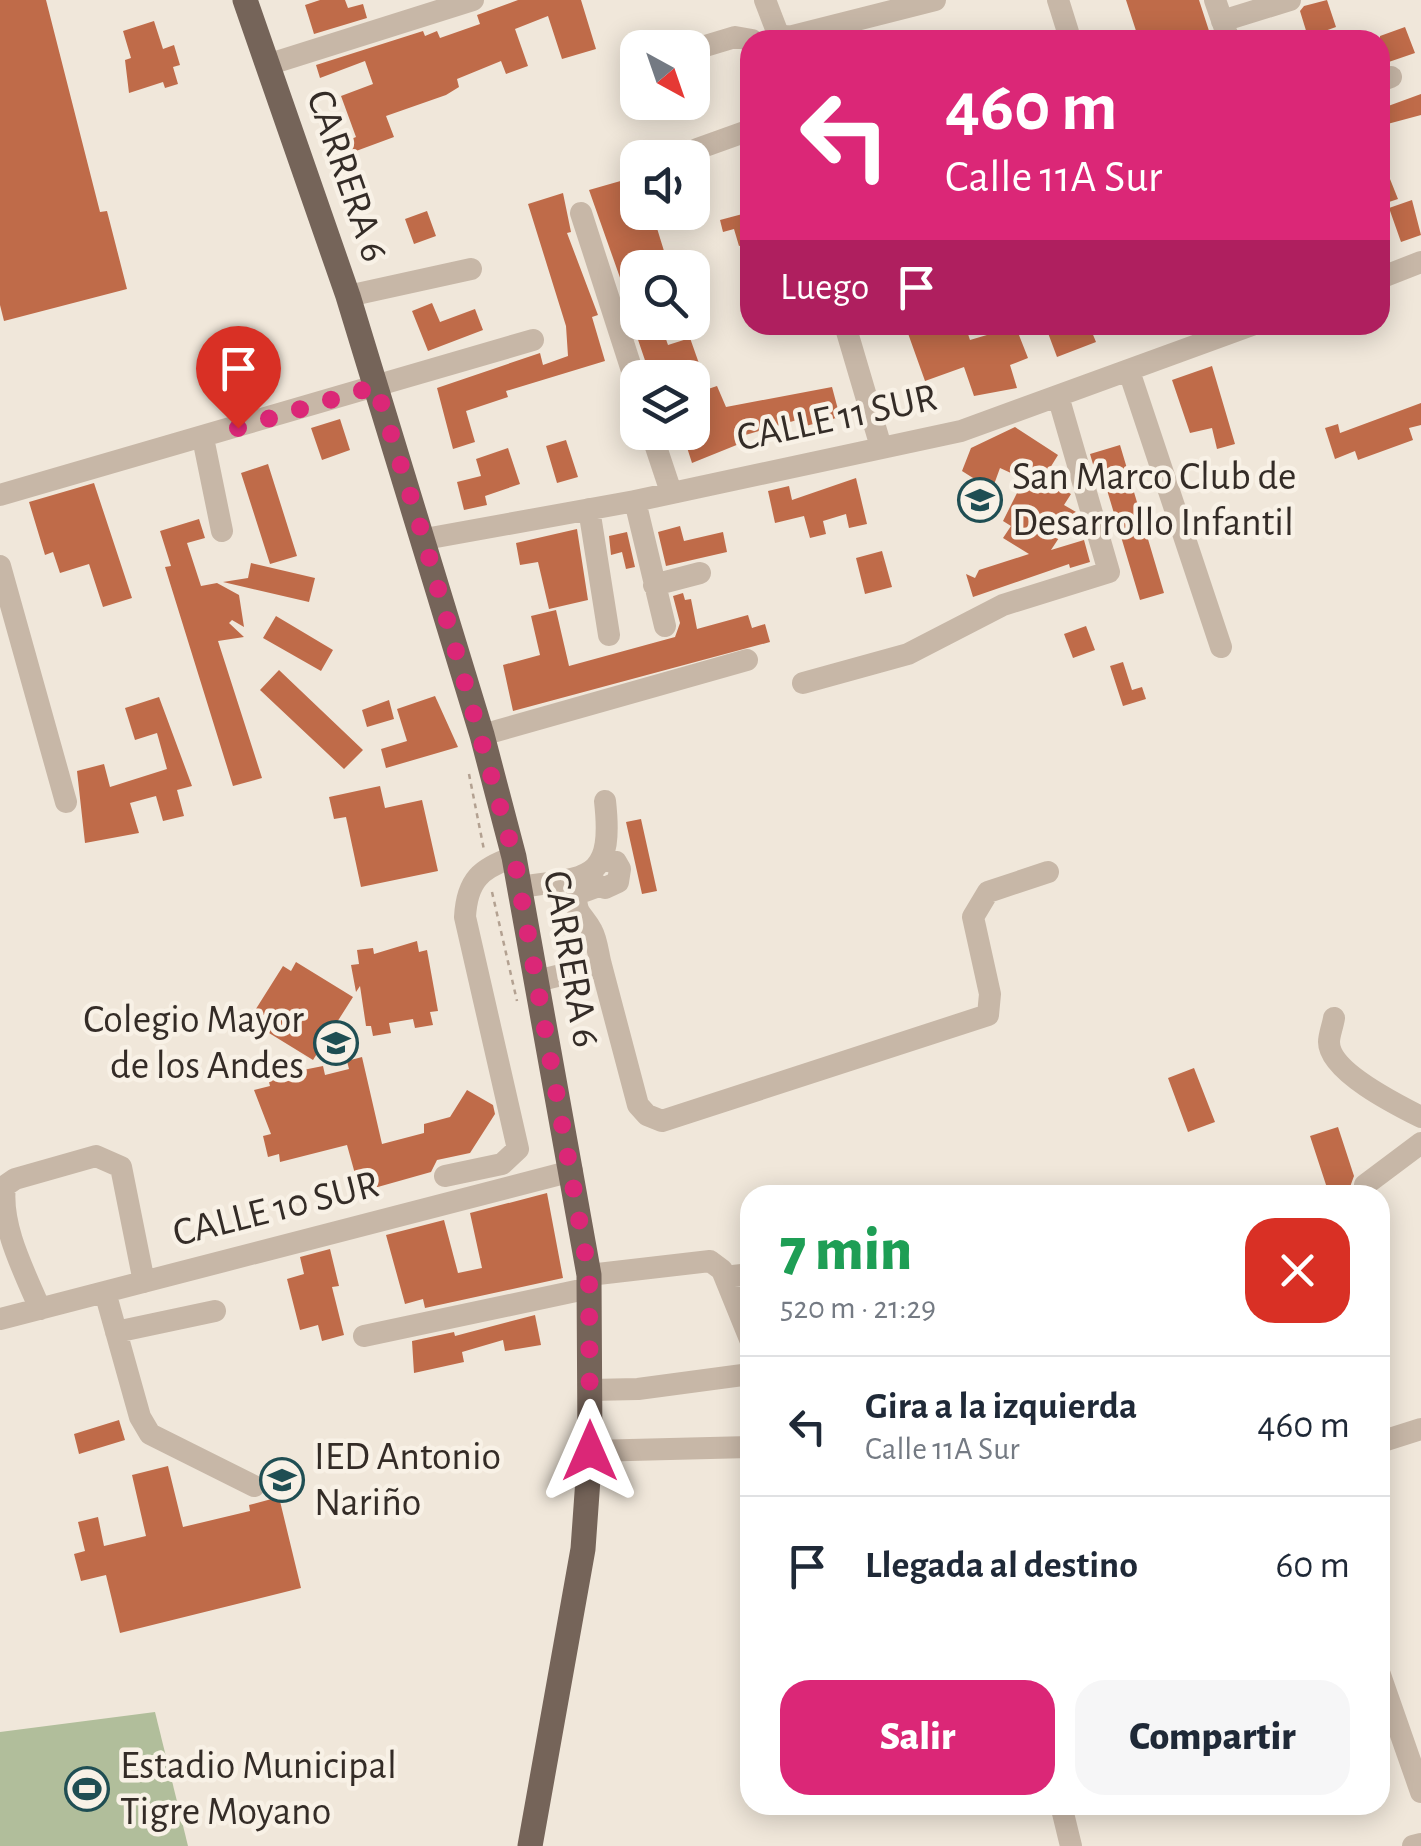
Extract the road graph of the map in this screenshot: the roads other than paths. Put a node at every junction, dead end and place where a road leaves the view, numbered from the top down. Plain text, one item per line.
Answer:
1 (246, 0) edge
2 (473, 0) edge
3 (765, 0) edge
4 (935, 0) edge
5 (1058, 0) edge
6 (1290, 0) edge
7 (1222, 20) edge
8 (776, 30) edge
9 (817, 30) edge
10 (1067, 30) edge
11 (740, 38) edge
12 (710, 45) edge
13 (270, 64) junction
14 (740, 134) edge
15 (710, 144) edge
16 (581, 213) dead end
17 (1421, 262) edge
18 (472, 269) dead end
19 (1390, 274) edge
20 (348, 296) junction
21 (849, 335) edge
22 (1225, 335) edge
23 (533, 340) dead end
24 (629, 360) edge
25 (1130, 370) junction
26 (376, 386) junction
27 (1058, 396) junction
28 (203, 438) junction
29 (881, 447) junction
30 (657, 450) edge
31 (670, 492) junction
32 (0, 495) edge
33 (635, 500) junction
34 (589, 509) junction
35 (222, 531) dead end
36 (424, 539) junction
37 (0, 566) edge
38 (700, 574) dead end
39 (654, 584) junction
40 (666, 626) dead end
41 (609, 636) dead end
42 (1221, 646) dead end
43 (747, 660) dead end
44 (803, 683) dead end
45 (482, 735) junction
46 (66, 802) dead end
47 (605, 802) dead end
48 (514, 856) junction
49 (1048, 872) dead end
50 (590, 882) junction
51 (520, 888) junction
52 (601, 964) junction
53 (537, 982) junction
54 (1334, 1018) dead end
55 (1421, 1116) edge
56 (1421, 1143) edge
57 (572, 1172) junction
58 (445, 1176) dead end
59 (1365, 1185) dead end
60 (740, 1275) edge
61 (725, 1277) junction
62 (590, 1281) junction
63 (144, 1282) junction
64 (105, 1292) junction
65 (40, 1309) junction
66 (215, 1311) dead end
67 (740, 1314) edge
68 (0, 1319) edge
69 (116, 1332) junction
70 (364, 1336) dead end
71 (740, 1375) edge
72 (590, 1390) junction
73 (1421, 1430) edge
74 (1390, 1439) edge
75 (740, 1447) edge
76 (590, 1451) junction
77 (254, 1486) dead end
78 (1390, 1704) edge
79 (1421, 1792) edge
80 (1063, 1815) edge
81 (1421, 1844) edge
82 (530, 1846) edge
83 (1071, 1846) edge
84 (1413, 1846) edge

1 - 13 main road, CARRERA 6
2 - 13 street
3 - 8 street
4 - 9 street
5 - 10 street
6 - 7 street
11 - 12 street
13 - 20 main road, CARRERA 6
14 - 15 street
16 - 24 street
17 - 19 street
18 - 20 street
20 - 26 main road, CARRERA 6
21 - 29 street
22 - 25 street, CALLE 11 SUR
23 - 26 street
25 - 27 street, CALLE 11 SUR
25 - 42 street
26 - 28 street
26 - 36 main road, CARRERA 6
27 - 29 street, CALLE 11 SUR
27 - 44 street
28 - 32 street
28 - 35 street
29 - 31 street, CALLE 11 SUR
30 - 31 street
31 - 33 street, CALLE 11 SUR
33 - 34 street, CALLE 11 SUR
33 - 39 street
34 - 36 street, CALLE 11 SUR
34 - 41 street
36 - 45 main road, CARRERA 6
37 - 46 street
38 - 39 street
39 - 40 street
43 - 45 street
45 - 48 main road, CARRERA 6
47 - 50 street
48 - 51 main road, CARRERA 6
48 - 58 street
49 - 52 street
50 - 51 street
50 - 52 street
51 - 53 main road, CARRERA 6
52 - 53 street
53 - 57 main road, CARRERA 6
54 - 55 street
56 - 59 street
57 - 62 main road, CARRERA 6
57 - 63 street, CALLE 10 SUR
60 - 61 street
61 - 62 street
61 - 67 street
62 - 70 street
62 - 72 main road, CARRERA 6
63 - 64 street, CALLE 10 SUR
63 - 65 street
64 - 65 street, CALLE 10 SUR
64 - 69 street
65 - 68 street, CALLE 10 SUR
66 - 69 street
69 - 77 street
71 - 72 street
72 - 76 main road, CARRERA 6
73 - 74 street
75 - 76 street
76 - 82 main road, CARRERA 6
78 - 79 street
80 - 83 street
81 - 84 street

